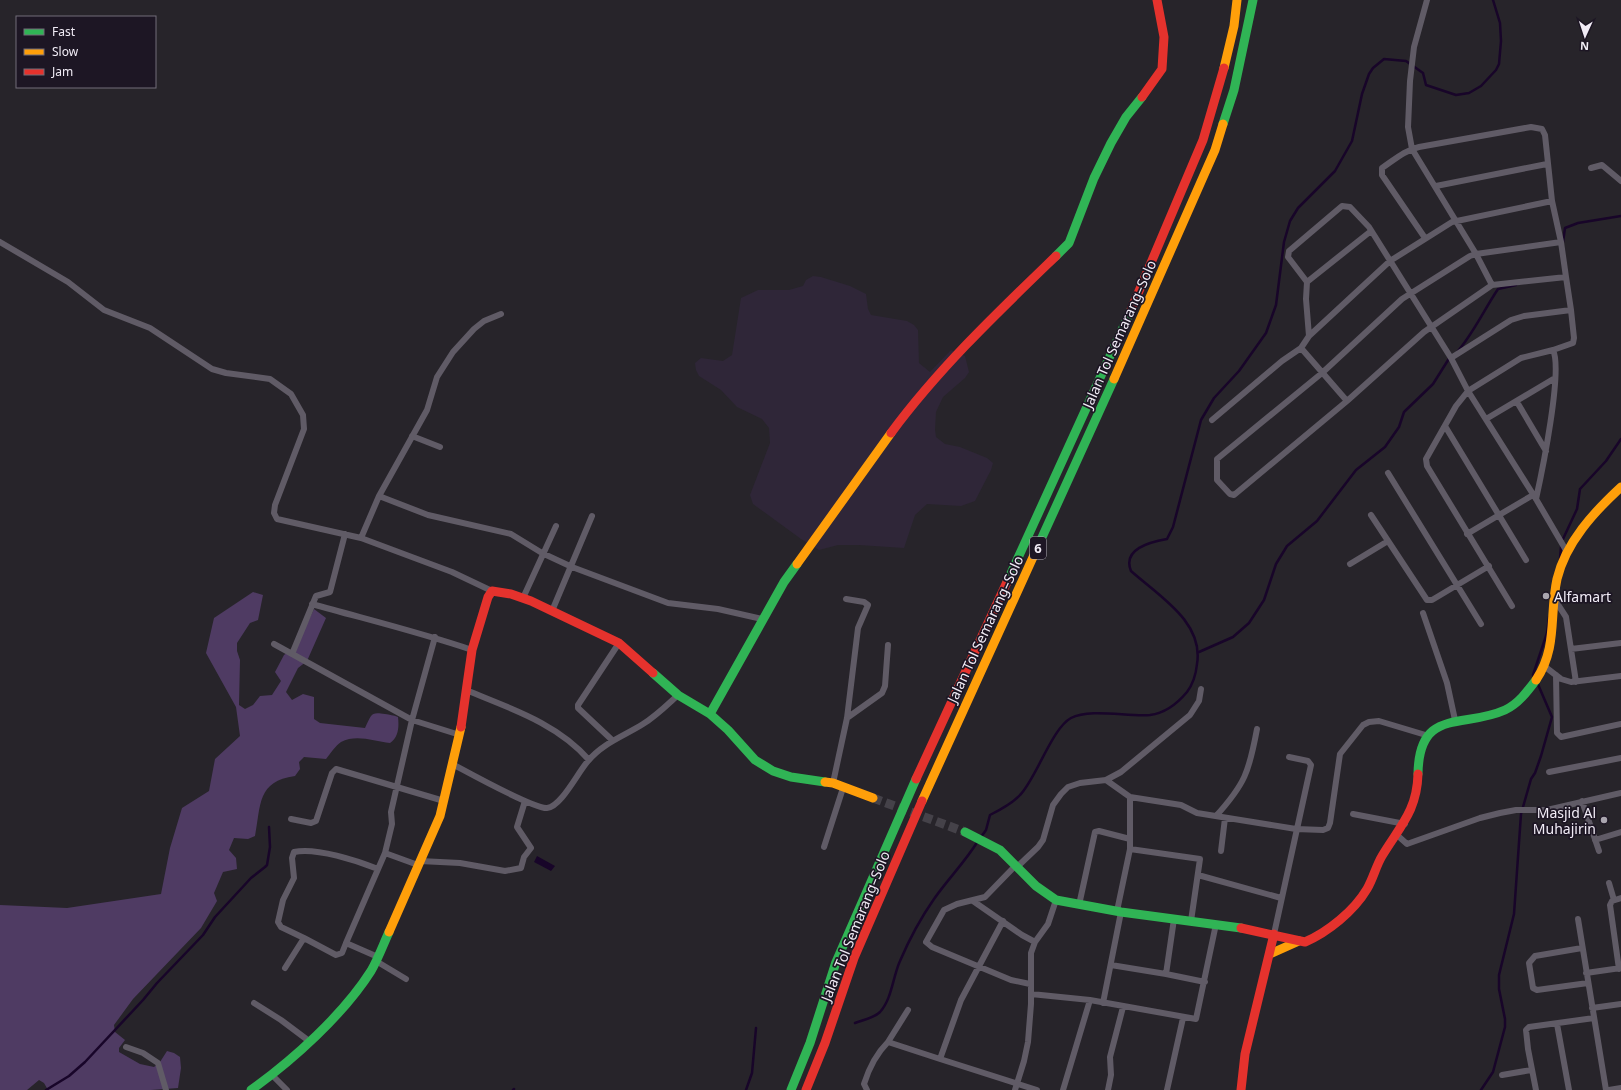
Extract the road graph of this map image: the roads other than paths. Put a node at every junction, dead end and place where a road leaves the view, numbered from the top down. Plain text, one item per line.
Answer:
1 (1157, 0) edge
2 (1238, 0) edge
3 (1253, 0) edge
4 (1427, 0) edge
5 (1412, 148) junction
6 (1547, 164) junction
7 (1591, 168) dead end
8 (1621, 181) edge
9 (1436, 186) junction
10 (1552, 201) junction
11 (1455, 220) junction
12 (1372, 231) junction
13 (1425, 238) junction
14 (0, 242) edge
15 (1561, 242) junction
16 (1476, 254) junction
17 (1390, 262) junction
18 (1566, 277) junction
19 (1307, 282) junction
20 (1492, 285) junction
21 (1410, 294) junction
22 (1571, 310) junction
23 (501, 314) dead end
24 (1431, 327) junction
25 (1309, 336) junction
26 (1301, 348) junction
27 (1553, 350) junction
28 (1451, 358) junction
29 (1322, 373) junction
30 (1555, 378) junction
31 (1468, 391) junction
32 (1347, 401) junction
33 (1517, 402) junction
34 (1486, 419) junction
35 (1212, 420) dead end
36 (1445, 426) junction
37 (412, 436) junction
38 (440, 448) dead end
39 (1546, 451) junction
40 (1388, 473) dead end
41 (1621, 488) edge
42 (379, 496) junction
43 (1535, 497) junction
44 (1500, 514) junction
45 (1371, 515) dead end
46 (592, 516) dead end
47 (556, 526) dead end
48 (345, 534) junction
49 (1467, 534) junction
50 (361, 538) junction
51 (1388, 541) junction
52 (1567, 552) junction
53 (542, 553) junction
54 (1526, 560) dead end
55 (1350, 564) dead end
56 (1489, 566) junction
57 (572, 567) junction
58 (1458, 585) junction
59 (492, 591) junction
60 (523, 598) junction
61 (846, 599) dead end
62 (1554, 600) junction
63 (312, 604) junction
64 (1512, 606) dead end
65 (552, 611) junction
66 (1423, 614) dead end
67 (762, 619) junction
68 (1481, 624) dead end
69 (435, 638) junction
70 (1621, 642) edge
71 (619, 643) junction
72 (274, 644) dead end
73 (888, 645) dead end
74 (1571, 649) junction
75 (472, 650) junction
76 (292, 654) junction
77 (1544, 666) junction
78 (1556, 675) junction
79 (1621, 676) edge
80 (1576, 682) junction
81 (1201, 689) dead end
82 (466, 690) junction
83 (678, 695) junction
84 (710, 714) junction
85 (847, 718) junction
86 (412, 720) junction
87 (1455, 720) junction
88 (1621, 724) edge
89 (1257, 729) dead end
90 (460, 735) junction
91 (1429, 736) junction
92 (612, 740) junction
93 (1289, 757) dead end
94 (1621, 758) edge
95 (589, 760) junction
96 (454, 765) junction
97 (1549, 772) dead end
98 (1106, 780) junction
99 (833, 783) junction
100 (396, 787) junction
101 (843, 788) junction
102 (1621, 793) edge
103 (1130, 797) junction
104 (873, 798) tunnel mouth
105 (525, 801) junction
106 (1582, 801) junction
107 (444, 802) junction
108 (1353, 814) dead end
109 (1216, 816) junction
110 (1225, 818) junction
111 (291, 819) dead end
112 (1405, 824) junction
113 (1296, 829) junction
114 (965, 832) tunnel mouth
115 (1621, 832) edge
116 (1397, 835) junction
117 (1130, 839) junction
118 (1595, 840) junction
119 (824, 848) dead end
120 (1130, 849) junction
121 (1221, 851) dead end
122 (1599, 851) dead end
123 (385, 853) junction
124 (419, 863) junction
125 (1016, 866) junction
126 (378, 869) junction
127 (1198, 875) junction
128 (1609, 883) dead end
129 (1281, 898) junction
130 (1621, 898) edge
131 (1056, 900) junction
132 (1614, 900) junction
133 (973, 901) junction
134 (1078, 905) junction
135 (1119, 912) junction
136 (1174, 919) junction
137 (1578, 920) dead end
138 (1003, 921) junction
139 (1191, 921) junction
140 (1216, 924) junction
141 (1621, 932) edge
142 (1274, 934) junction
143 (1613, 934) junction
144 (304, 938) junction
145 (1299, 941) junction
146 (1035, 942) junction
147 (346, 944) junction
148 (1582, 948) junction
149 (1270, 954) junction
150 (377, 959) junction
151 (1110, 965) junction
152 (978, 966) junction
153 (285, 968) dead end
154 (1620, 968) edge
155 (1586, 973) junction
156 (1166, 974) junction
157 (406, 979) dead end
158 (1205, 982) junction
159 (1588, 983) junction
160 (1030, 984) junction
161 (1031, 994) junction
162 (1090, 1000) junction
163 (1103, 1003) junction
164 (254, 1004) dead end
165 (1621, 1004) edge
166 (1123, 1007) junction
167 (1592, 1008) junction
168 (908, 1010) dead end
169 (1183, 1018) junction
170 (1594, 1018) junction
171 (1557, 1024) junction
172 (309, 1041) junction
173 (888, 1042) junction
174 (126, 1047) dead end
175 (940, 1059) junction
176 (1531, 1070) junction
177 (272, 1075) junction
178 (1502, 1075) dead end
179 (1016, 1087) edge
180 (1621, 1088) edge
181 (166, 1090) edge
182 (251, 1090) edge
183 (287, 1090) edge
184 (791, 1090) edge
185 (806, 1090) edge
186 (867, 1090) edge
187 (1037, 1090) edge
188 (1063, 1090) edge
189 (1108, 1090) edge
190 (1167, 1090) edge
191 (1241, 1090) edge
192 (1536, 1090) edge
193 (1569, 1090) edge
194 (1606, 1090) edge
195 (1609, 1090) edge

1 - 67 main road
2 - 184 main road, Jalan Tol Semarang–Solo / 6
3 - 185 main road, Jalan Tol Semarang–Solo / 6
4 - 5 street
5 - 6 street
5 - 9 street
5 - 13 street
6 - 9 street
6 - 10 street
7 - 8 street
9 - 11 street
10 - 11 street
10 - 15 street
11 - 13 street
11 - 16 street
12 - 17 street
12 - 19 street
12 - 19 street
13 - 17 street
14 - 48 street
15 - 16 street
15 - 18 street
16 - 20 street
16 - 21 street
17 - 21 street
17 - 25 street
18 - 20 street
18 - 22 street
19 - 25 street
20 - 24 street
21 - 24 street
21 - 29 street
22 - 27 street
22 - 28 street
23 - 37 street
24 - 28 street
24 - 32 street
25 - 26 street
26 - 29 street
26 - 35 street
27 - 30 street
27 - 31 street
28 - 31 street
29 - 32 street
29 - 32 street
30 - 33 street
30 - 39 street
31 - 34 street
31 - 36 street
33 - 34 street
33 - 39 street
34 - 43 street
36 - 44 street
36 - 49 street
37 - 38 street
37 - 42 street
39 - 43 street
40 - 58 street
41 - 52 main road
42 - 50 street
42 - 53 street
43 - 44 street
43 - 52 street
44 - 49 street
44 - 54 street
45 - 51 street
46 - 57 street
47 - 53 street
48 - 50 street
48 - 63 street
49 - 56 street
50 - 59 street
51 - 55 street
51 - 58 street
52 - 62 main road
53 - 57 street
53 - 60 street
56 - 58 street
56 - 64 street
57 - 65 street
57 - 67 street
58 - 68 street
59 - 60 main road
59 - 75 main road
60 - 65 main road
61 - 85 street
62 - 74 street
62 - 77 main road
63 - 69 street
63 - 76 street
65 - 71 main road
66 - 87 street
67 - 84 main road
69 - 75 street
69 - 86 street
70 - 74 street
71 - 83 main road
71 - 92 street
72 - 76 street
73 - 85 street
74 - 80 street
75 - 82 main road
76 - 86 street
77 - 78 street
77 - 87 main road
78 - 80 street
78 - 88 street
79 - 80 street
81 - 98 street
82 - 90 main road
82 - 95 street
83 - 84 main road
83 - 92 street
84 - 99 main road
85 - 99 street
86 - 90 street
86 - 100 street
87 - 91 main road
89 - 109 street
90 - 96 main road
91 - 112 main road
91 - 113 street
92 - 95 street
93 - 113 street
94 - 97 street
95 - 105 street
96 - 105 street
96 - 107 main road
98 - 103 street
98 - 125 street
99 - 101 main road
100 - 107 street
100 - 111 street
100 - 123 street
101 - 104 main road
101 - 119 street
102 - 106 street
103 - 109 street
103 - 117 street
105 - 124 street
106 - 116 street
106 - 118 street
107 - 124 main road
108 - 112 street
109 - 110 street
110 - 113 street
110 - 121 street
112 - 116 main road
113 - 129 street
114 - 125 main road
115 - 118 street
116 - 145 main road
117 - 120 street
117 - 134 street
118 - 122 street
120 - 127 street
120 - 135 street
123 - 124 street
123 - 126 street
124 - 150 main road
125 - 131 main road
125 - 133 street
126 - 144 street
126 - 147 street
127 - 129 street
127 - 139 street
128 - 132 street
129 - 142 street
130 - 132 street
131 - 134 main road
131 - 146 street
132 - 143 street
133 - 138 street
133 - 152 street
134 - 135 main road
135 - 136 main road
135 - 151 street
136 - 139 main road
136 - 156 street
137 - 148 street
138 - 146 street
138 - 152 street
139 - 140 main road
140 - 142 main road
140 - 158 street
141 - 143 street
142 - 145 main road
142 - 149 main road
143 - 154 street
144 - 147 street
144 - 153 street
145 - 149 main road
146 - 160 street
147 - 150 street
148 - 155 street
148 - 159 street
149 - 191 main road
150 - 157 street
150 - 172 main road
151 - 156 street
151 - 163 street
152 - 160 street
152 - 175 street
154 - 155 street
155 - 159 street
156 - 158 street
158 - 169 street
159 - 167 street
160 - 161 street
161 - 162 street
161 - 179 street
162 - 163 street
162 - 188 street
163 - 166 street
164 - 172 street
165 - 167 street
166 - 169 street
166 - 189 street
167 - 170 street
168 - 173 street
169 - 190 street
170 - 171 street
170 - 194 street
171 - 176 street
171 - 193 street
172 - 177 main road
173 - 175 street
173 - 186 street
174 - 181 street
175 - 179 street
176 - 178 street
176 - 192 street
177 - 182 main road
177 - 183 street
179 - 187 street
180 - 195 street

